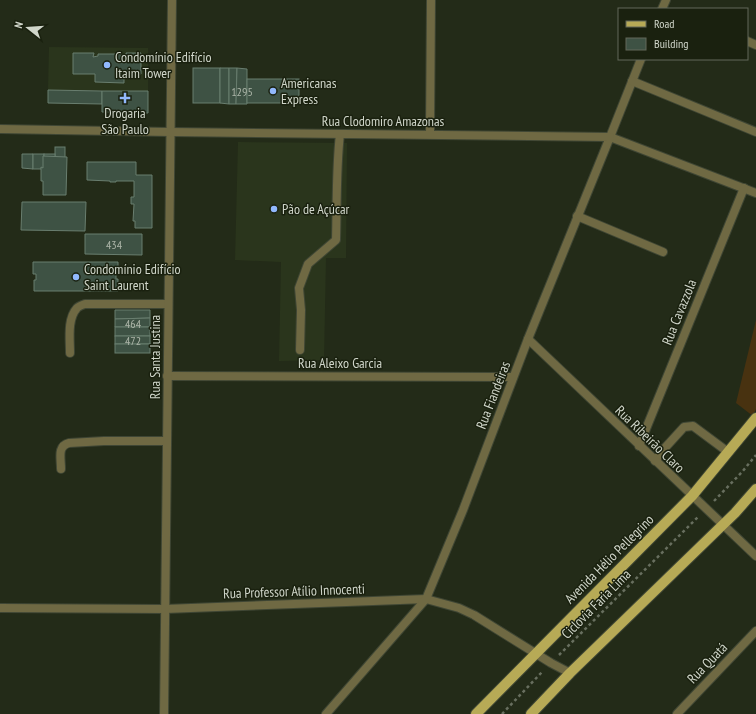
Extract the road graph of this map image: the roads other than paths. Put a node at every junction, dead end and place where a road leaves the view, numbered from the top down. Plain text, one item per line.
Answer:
1 (172, 0) edge
2 (431, 0) edge
3 (641, 60) edge
4 (632, 81) junction
5 (0, 129) edge
6 (170, 132) junction
7 (756, 132) edge
8 (340, 134) junction
9 (430, 134) junction
10 (610, 137) junction
11 (744, 188) junction
12 (756, 193) edge
13 (577, 216) junction
14 (663, 252) dead end
15 (168, 304) junction
16 (528, 339) junction
17 (300, 350) dead end
18 (70, 352) dead end
19 (167, 376) junction
20 (513, 377) junction
21 (756, 418) edge
22 (167, 441) junction
23 (639, 446) junction
24 (728, 452) junction
25 (655, 461) junction
26 (60, 469) dead end
27 (756, 489) edge
28 (692, 496) junction
29 (723, 525) junction
30 (756, 556) edge
31 (426, 599) junction
32 (0, 608) edge
33 (165, 609) junction
34 (756, 631) edge
35 (536, 653) junction
36 (570, 673) junction
37 (164, 714) edge
38 (326, 714) edge
39 (476, 714) edge
40 (531, 714) edge
41 (677, 714) edge

1 - 6 street, Rua Santa Justina
2 - 9 street
3 - 4 street, Rua Fiandeiras
4 - 7 street
4 - 10 street, Rua Fiandeiras
5 - 6 street, Rua Clodomiro Amazonas
6 - 8 street, Rua Clodomiro Amazonas
6 - 15 street, Rua Santa Justina
8 - 9 street, Rua Clodomiro Amazonas
8 - 17 street
9 - 10 street, Rua Clodomiro Amazonas
10 - 11 street, Rua Clodomiro Amazonas
10 - 13 street, Rua Fiandeiras
11 - 12 street, Rua Clodomiro Amazonas
11 - 23 street, Rua Cavazzola
13 - 14 street
13 - 16 street, Rua Fiandeiras
15 - 18 street
15 - 19 street, Rua Santa Justina
16 - 20 street, Rua Fiandeiras
16 - 23 street, Rua Ribeirão Claro
19 - 20 street, Rua Aleixo Garcia
19 - 22 street, Rua Santa Justina
20 - 31 street, Rua Fiandeiras
21 - 24 main road, Avenida Hélio Pellegrino
22 - 26 street
22 - 33 street, Rua Santa Justina
23 - 25 street, Rua Ribeirão Claro
24 - 25 street
24 - 28 main road, Avenida Hélio Pellegrino
25 - 28 street, Rua Ribeirão Claro
27 - 29 main road
28 - 29 street, Rua Ribeirão Claro
28 - 35 main road, Avenida Hélio Pellegrino
29 - 30 street, Rua Ribeirão Claro
29 - 36 main road
31 - 33 street, Rua Professor Atílio Innocenti
31 - 35 street, Rua Professor Atílio Innocenti
31 - 38 street, Rua Fiandeiras
32 - 33 street, Rua Professor Atílio Innocenti
33 - 37 street, Rua Santa Justina
34 - 41 street, Rua Quatá
35 - 36 street, Rua Professor Atílio Innocenti
35 - 39 main road, Avenida Hélio Pellegrino
36 - 40 main road

